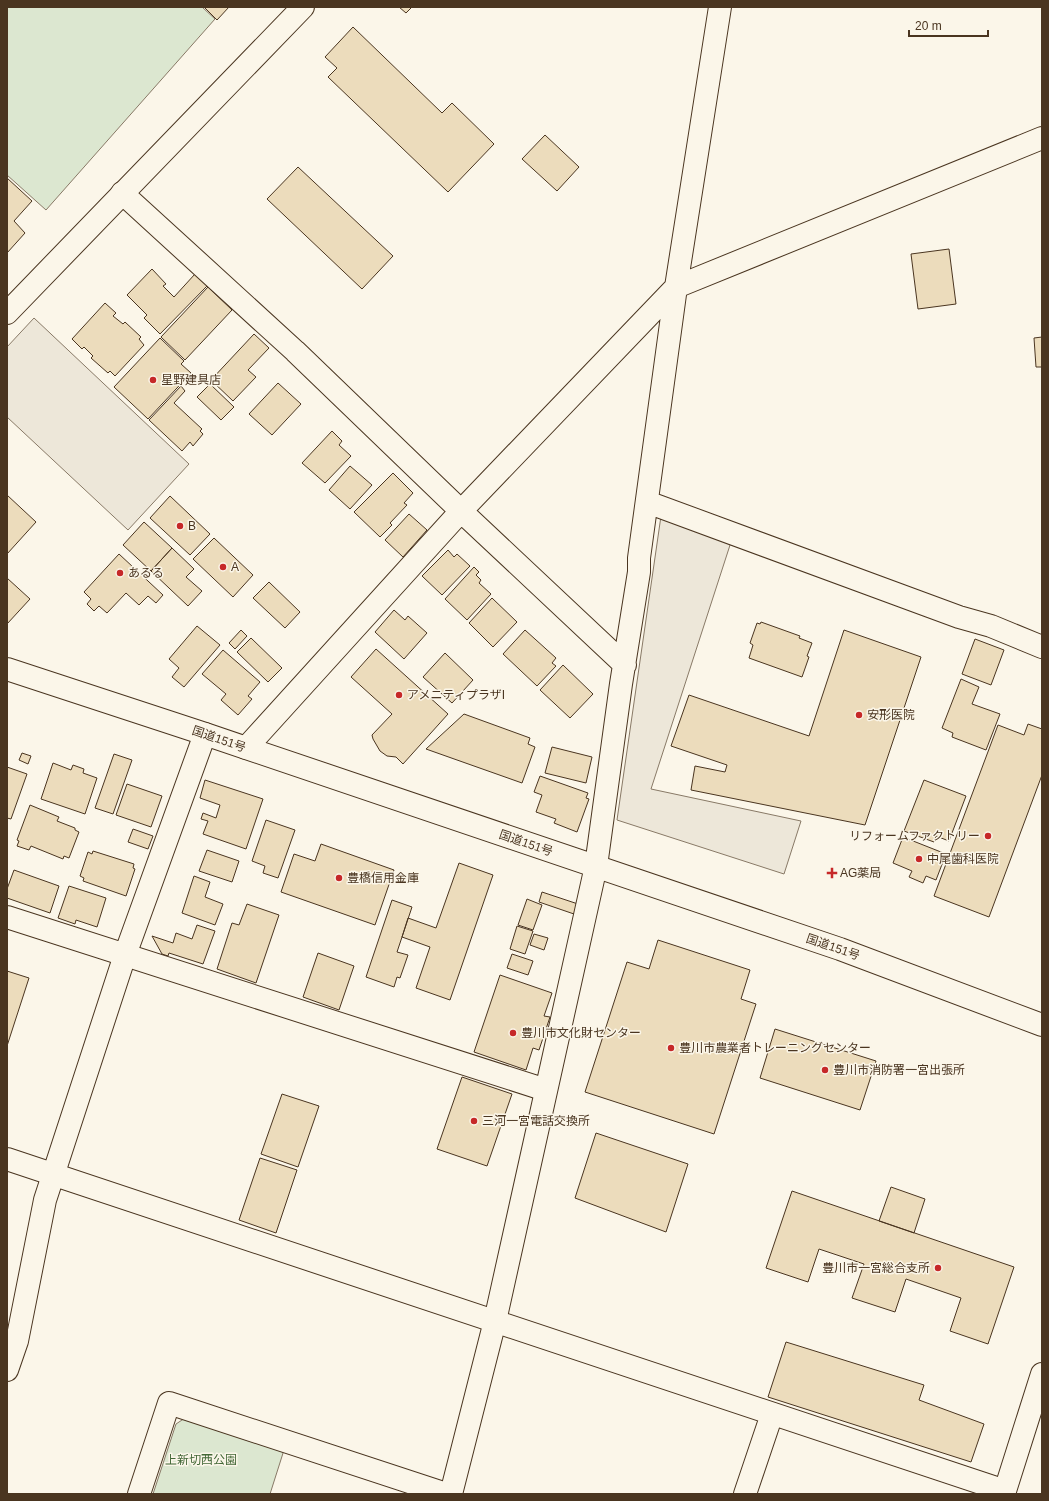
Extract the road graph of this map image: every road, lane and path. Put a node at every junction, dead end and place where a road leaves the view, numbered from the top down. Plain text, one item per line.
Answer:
1 (303, 7) edge
2 (720, 7) edge
3 (1042, 138) edge
4 (122, 193) junction
5 (676, 287) junction
6 (7, 313) edge
7 (647, 502) junction
8 (461, 511) junction
9 (1042, 647) edge
10 (625, 665) junction
11 (7, 669) edge
12 (204, 734) junction
13 (246, 748) junction
14 (596, 866) junction
15 (7, 917) edge
16 (125, 955) junction
17 (1042, 1025) edge
18 (546, 1090) junction
19 (7, 1159) edge
20 (53, 1174) junction
21 (495, 1321) junction
22 (12, 1339) edge
23 (7, 1370) edge
24 (1042, 1374) edge
25 (772, 1414) junction
26 (1005, 1492) edge
27 (139, 1494) edge
28 (446, 1494) edge
29 (451, 1494) edge
30 (745, 1494) edge

1 - 4 main road
2 - 5 main road
3 - 5 main road
4 - 6 main road
4 - 8 main road
5 - 7 main road
5 - 8 main road
7 - 9 main road
7 - 10 main road
8 - 10 main road
8 - 13 main road
10 - 14 main road
11 - 12 main road, 国道151号
12 - 13 main road, 国道151号
12 - 16 main road
13 - 14 main road, 国道151号
14 - 17 main road, 国道151号
14 - 18 main road
15 - 16 main road
16 - 18 main road
16 - 20 main road
18 - 21 main road
19 - 20 main road
20 - 21 main road
20 - 22 main road
21 - 25 main road
21 - 29 main road
22 - 23 main road
24 - 26 main road
25 - 26 main road
25 - 30 main road
27 - 28 main road

